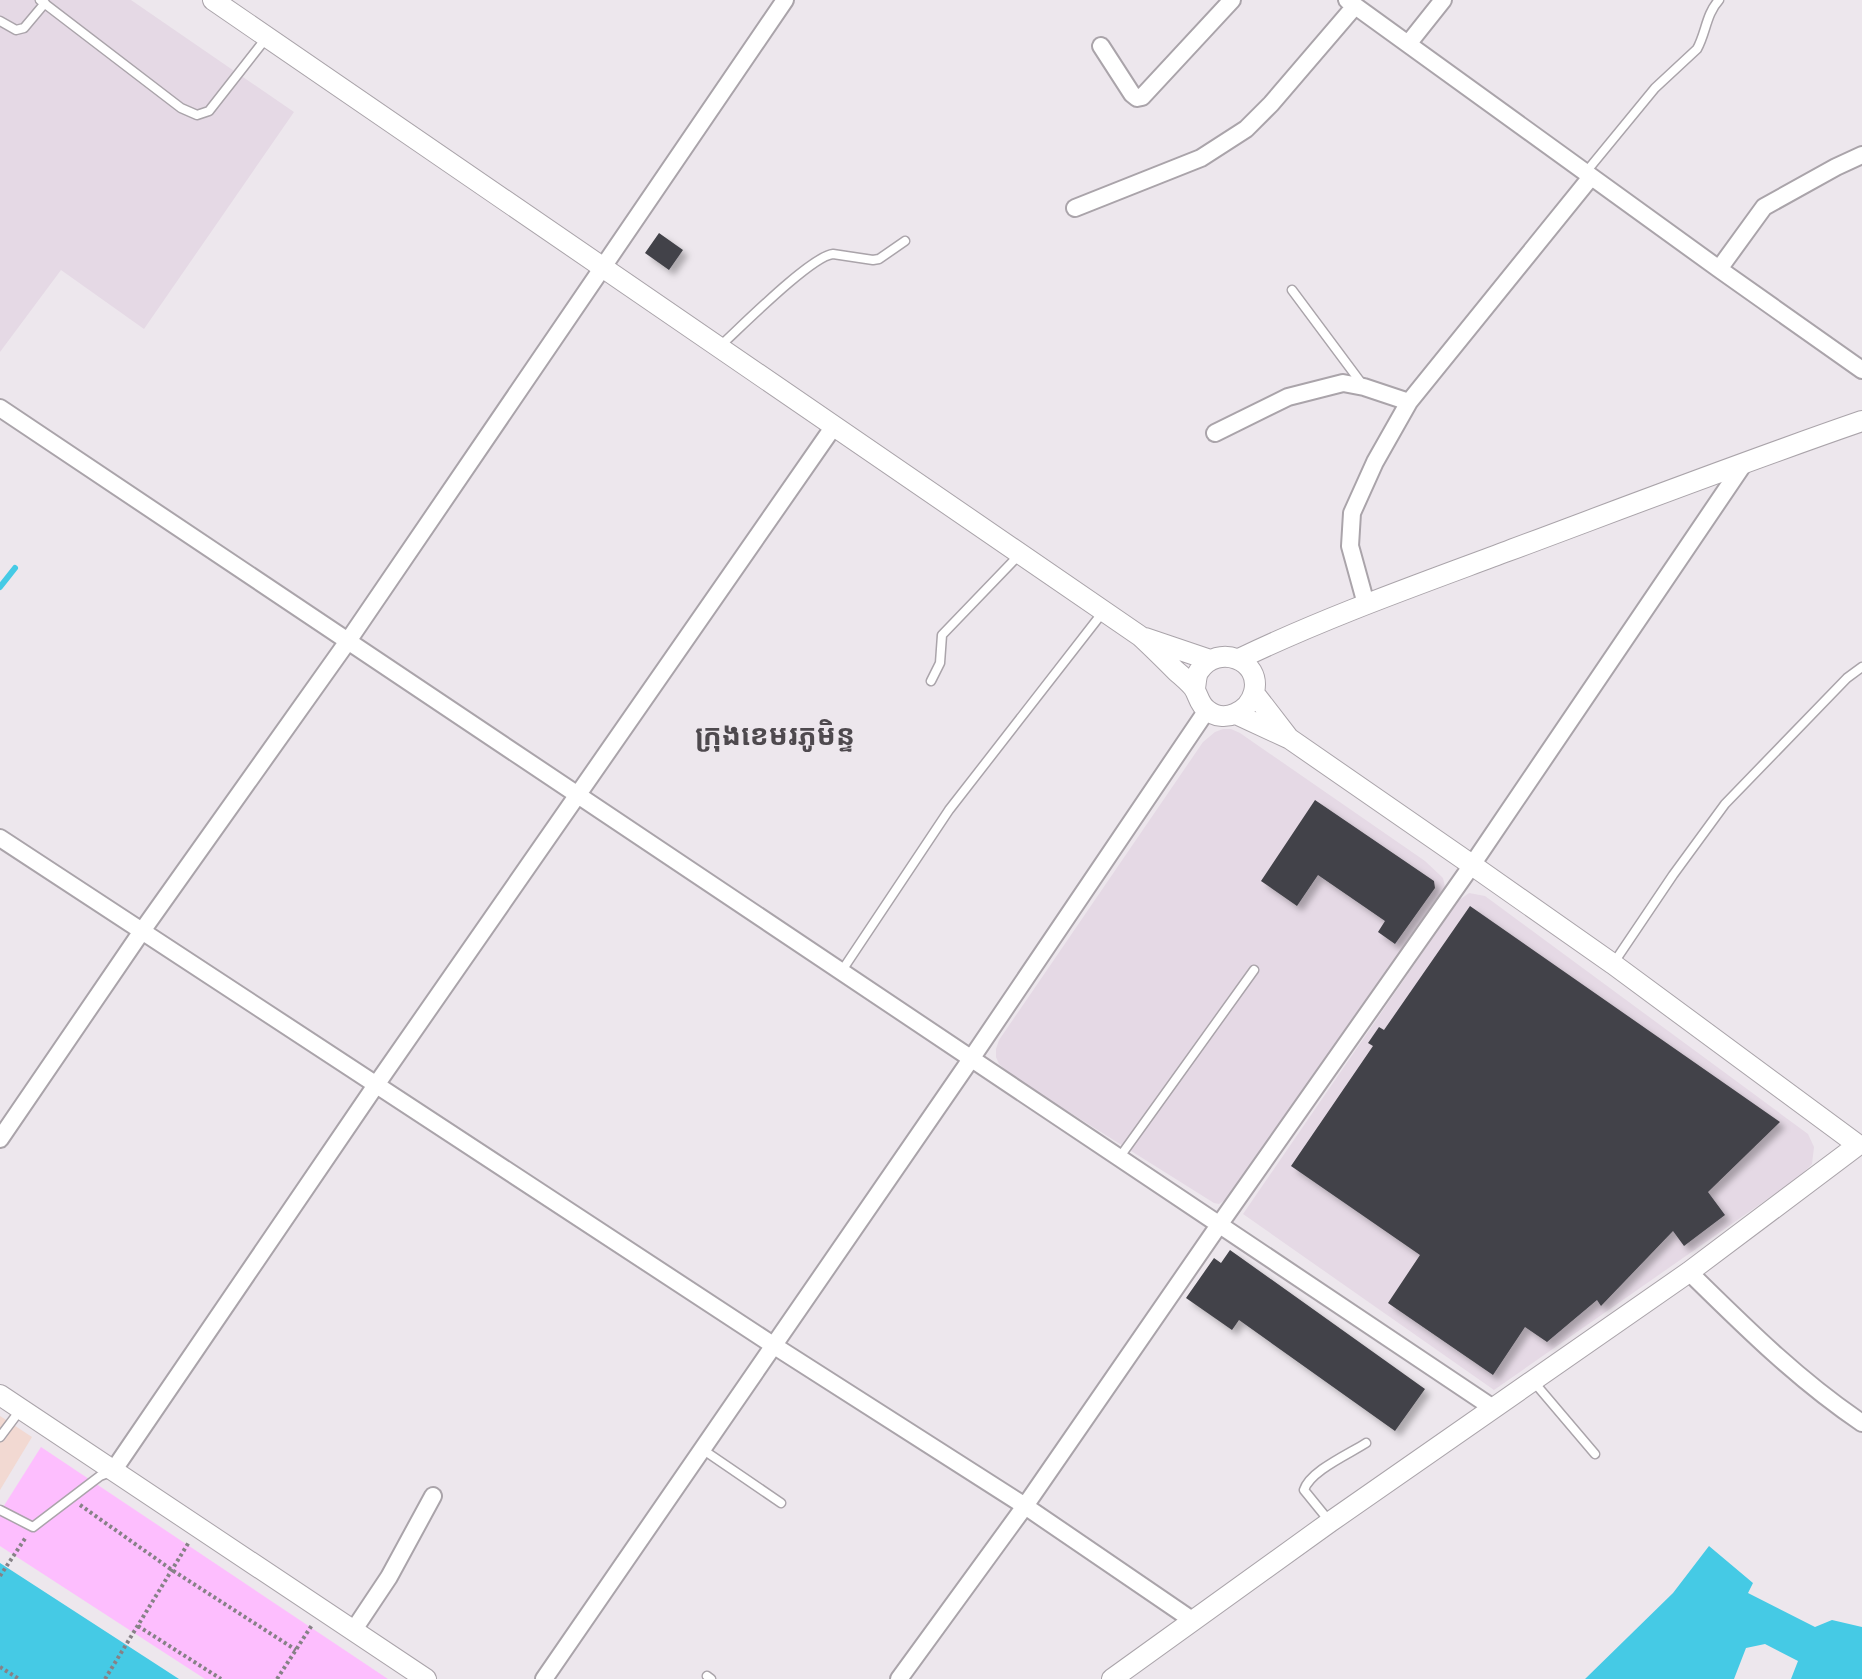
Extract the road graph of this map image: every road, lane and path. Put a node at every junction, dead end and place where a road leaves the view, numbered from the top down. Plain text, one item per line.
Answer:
1 (213, 0) edge
2 (785, 0) edge
3 (1232, 0) edge
4 (1443, 0) edge
5 (1719, 0) edge
6 (42, 2) edge
7 (1351, 3) edge
8 (0, 21) edge
9 (267, 37) junction
10 (1408, 44) junction
11 (1101, 46) dead end
12 (1862, 155) edge
13 (1589, 175) junction
14 (1075, 208) dead end
15 (905, 241) dead end
16 (602, 267) junction
17 (1719, 269) junction
18 (1292, 290) dead end
19 (719, 348) junction
20 (1862, 370) edge
21 (1364, 387) junction
22 (1409, 402) junction
23 (0, 408) edge
24 (1862, 421) edge
25 (834, 426) junction
26 (1215, 433) dead end
27 (1745, 462) junction
28 (1020, 554) junction
29 (1366, 604) junction
30 (1103, 611) junction
31 (1140, 636) junction
32 (348, 641) junction
33 (1274, 642) junction
34 (1239, 659) junction
35 (1210, 660) junction
36 (1862, 667) edge
37 (931, 681) dead end
38 (1254, 685) junction
39 (1195, 688) junction
40 (1207, 711) junction
41 (1236, 714) junction
42 (1290, 739) junction
43 (577, 795) junction
44 (0, 838) edge
45 (1472, 865) junction
46 (142, 931) junction
47 (1613, 964) junction
48 (1254, 970) dead end
49 (841, 972) junction
50 (970, 1059) junction
51 (376, 1085) junction
52 (0, 1139) edge
53 (1860, 1144) edge
54 (1119, 1158) junction
55 (1219, 1225) junction
56 (1689, 1272) junction
57 (773, 1345) junction
58 (1533, 1380) junction
59 (0, 1395) edge
60 (1493, 1408) junction
61 (21, 1409) junction
62 (1862, 1423) edge
63 (0, 1437) edge
64 (1366, 1443) dead end
65 (702, 1449) junction
66 (1596, 1454) dead end
67 (113, 1470) junction
68 (433, 1496) dead end
69 (70, 1498) junction
70 (781, 1503) dead end
71 (1025, 1506) junction
72 (0, 1510) edge
73 (1330, 1522) junction
74 (33, 1527) junction
75 (190, 1540) dead end
76 (172, 1570) junction
77 (0, 1576) edge
78 (1192, 1620) junction
79 (314, 1622) dead end
80 (138, 1626) junction
81 (353, 1630) junction
82 (296, 1650) junction
83 (0, 1667) edge
84 (19, 1679) edge
85 (105, 1679) edge
86 (221, 1679) edge
87 (277, 1679) edge
88 (426, 1679) edge
89 (544, 1679) edge
90 (899, 1679) edge
91 (1112, 1679) edge

1 - 9 street
2 - 16 street
3 - 11 street
4 - 10 street
5 - 13 lane
6 - 8 lane
6 - 9 lane
7 - 10 street
7 - 14 street
9 - 16 street
10 - 13 street
12 - 17 street
13 - 17 street
13 - 22 street
15 - 19 lane
16 - 19 street
16 - 32 street
17 - 20 street
18 - 21 lane
19 - 25 street
21 - 22 street
21 - 26 street
22 - 29 street
23 - 32 street
24 - 27 street
25 - 28 street
25 - 43 street
27 - 29 street
27 - 45 street
28 - 30 street
28 - 37 lane
29 - 33 street
30 - 31 street
30 - 49 lane
31 - 35 street
31 - 39 street
32 - 43 street
32 - 46 street
33 - 34 street
33 - 38 street
34 - 35 street
34 - 38 street
35 - 39 street
36 - 47 lane
38 - 41 street
38 - 42 street
39 - 40 street
40 - 41 street
40 - 50 street
41 - 42 street
42 - 45 street
43 - 49 street
43 - 51 street
44 - 46 street
45 - 47 street
45 - 55 street
46 - 51 street
46 - 52 street
47 - 53 street
48 - 54 lane
49 - 50 street
50 - 54 street
50 - 57 street
51 - 57 street
51 - 67 street
53 - 56 street
54 - 55 street
55 - 60 street
55 - 71 street
56 - 58 street
56 - 62 street
57 - 65 street
57 - 71 street
58 - 60 street
58 - 66 lane
59 - 61 street
60 - 73 street
61 - 63 lane
61 - 67 street
64 - 73 lane
65 - 70 lane
65 - 89 street
67 - 69 lane
67 - 81 street
68 - 81 street
69 - 74 lane
69 - 76 path
71 - 78 street
71 - 90 street
72 - 74 lane
73 - 78 street
74 - 77 path
75 - 76 path
76 - 80 path
76 - 82 path
78 - 91 street
79 - 82 path
80 - 85 path
80 - 86 path
81 - 88 street
82 - 87 path
83 - 84 path

